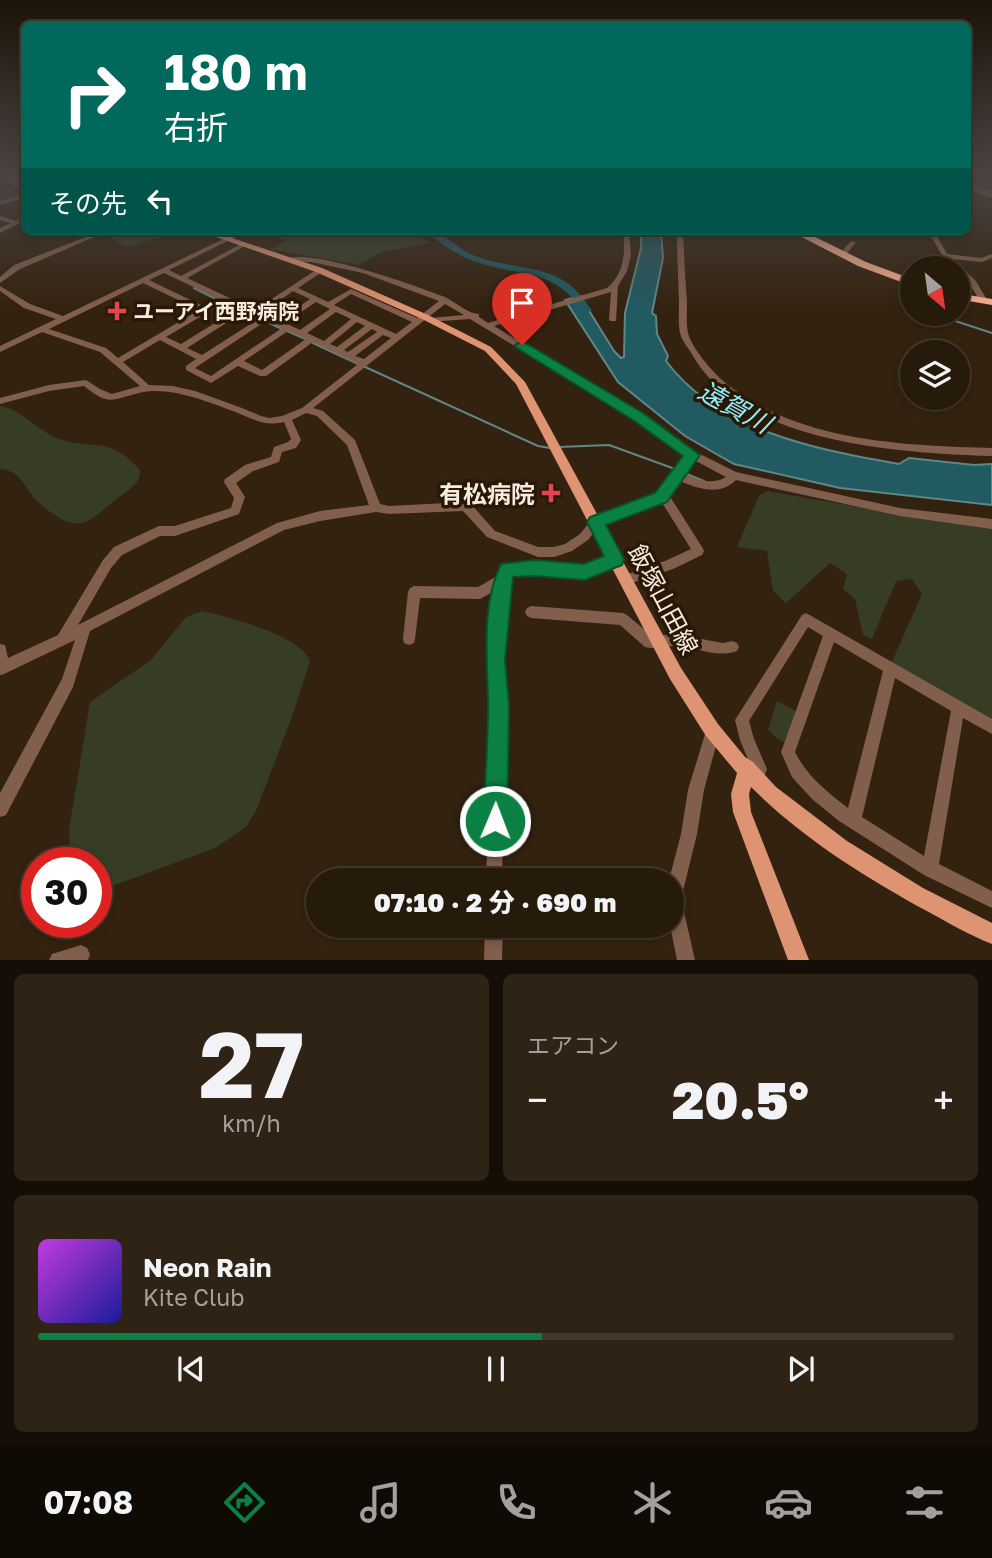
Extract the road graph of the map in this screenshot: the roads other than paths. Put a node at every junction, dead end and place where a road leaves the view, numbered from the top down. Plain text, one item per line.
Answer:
1 (21, 221) edge
2 (0, 231) edge
3 (95, 235) edge
4 (213, 235) edge
5 (237, 235) edge
6 (626, 235) edge
7 (680, 235) edge
8 (805, 235) edge
9 (933, 235) edge
10 (226, 240) junction
11 (853, 242) dead end
12 (243, 245) junction
13 (842, 255) junction
14 (945, 256) edge
15 (992, 256) edge
16 (290, 259) junction
17 (970, 259) edge
18 (163, 270) junction
19 (319, 270) junction
20 (181, 279) junction
21 (900, 279) edge
22 (142, 280) junction
23 (970, 280) edge
24 (0, 281) edge
25 (615, 286) junction
26 (293, 288) junction
27 (2, 292) edge
28 (316, 298) junction
29 (970, 298) edge
30 (224, 299) junction
31 (445, 300) junction
32 (988, 301) edge
33 (333, 306) junction
34 (457, 306) junction
35 (244, 308) junction
36 (205, 310) junction
37 (261, 316) junction
38 (476, 316) junction
39 (62, 318) junction
40 (357, 318) junction
41 (429, 319) junction
42 (613, 319) dead end
43 (489, 325) junction
44 (283, 326) junction
45 (372, 326) junction
46 (41, 329) junction
47 (383, 331) junction
48 (300, 334) junction
49 (160, 337) junction
50 (397, 338) junction
51 (312, 339) junction
52 (324, 345) junction
53 (181, 348) junction
54 (0, 349) edge
55 (337, 351) junction
56 (349, 356) junction
57 (202, 359) junction
58 (117, 362) junction
59 (238, 362) junction
60 (364, 363) junction
61 (147, 388) junction
62 (0, 401) edge
63 (305, 410) junction
64 (287, 418) junction
65 (992, 452) edge
66 (692, 455) junction
67 (680, 473) junction
68 (734, 476) junction
69 (663, 495) junction
70 (376, 508) junction
71 (596, 522) junction
72 (992, 524) edge
73 (615, 559) junction
74 (503, 579) junction
75 (626, 580) junction
76 (531, 612) dead end
77 (85, 628) junction
78 (831, 633) junction
79 (409, 639) dead end
80 (62, 640) junction
81 (660, 644) junction
82 (732, 647) dead end
83 (0, 650) edge
84 (1, 668) edge
85 (891, 668) junction
86 (958, 708) junction
87 (992, 727) edge
88 (713, 731) junction
89 (752, 774) junction
90 (0, 809) edge
91 (853, 820) junction
92 (494, 868) edge
93 (930, 869) junction
94 (992, 900) edge
95 (992, 934) edge
96 (494, 938) edge
97 (81, 954) dead end
98 (58, 960) edge
99 (494, 960) edge
100 (686, 960) edge
101 (799, 960) edge

1 - 2 street
3 - 24 street
4 - 10 main road, 飯塚山田線
5 - 10 street
6 - 25 street
7 - 65 street
8 - 13 highway
9 - 14 street
10 - 12 main road, 飯塚山田線
10 - 18 street
11 - 13 street
12 - 16 main road, 飯塚山田線
12 - 20 street
13 - 21 highway
15 - 17 street
16 - 19 main road, 飯塚山田線
16 - 31 street
18 - 20 street
18 - 22 street
19 - 26 street
19 - 41 main road, 飯塚山田線
20 - 30 street
22 - 36 street
22 - 39 street
23 - 32 street
25 - 42 street
25 - 43 street
26 - 28 street
26 - 37 street
27 - 39 street
28 - 33 street
28 - 44 street
29 - 32 highway
30 - 35 street
30 - 36 street
31 - 34 street
31 - 41 street
33 - 40 street
33 - 41 street
33 - 48 street
34 - 38 street
34 - 41 street
35 - 37 street
35 - 53 street
36 - 49 street
37 - 44 street
37 - 57 street
38 - 41 street
38 - 43 street
39 - 46 street
40 - 45 street
40 - 52 street
41 - 50 street
41 - 71 main road, 飯塚山田線
43 - 66 street
44 - 48 street
44 - 59 street
45 - 47 street
45 - 55 street
46 - 54 street
46 - 58 street
47 - 50 street
47 - 56 street
48 - 51 street
49 - 53 street
49 - 58 street
50 - 60 street
51 - 52 street
51 - 59 street
52 - 55 street
53 - 57 street
55 - 56 street
56 - 60 street
57 - 59 street
58 - 61 street
60 - 63 street
61 - 62 street
61 - 64 street
63 - 64 street
63 - 70 street
64 - 80 street
66 - 67 street
66 - 68 street
67 - 68 street
67 - 69 street
68 - 72 street
69 - 71 street
69 - 75 street
70 - 71 street
70 - 77 street
71 - 73 main road, 飯塚山田線
73 - 74 street
73 - 75 main road, 飯塚山田線
74 - 79 street
74 - 92 street
75 - 81 main road, 飯塚山田線
76 - 81 street
77 - 80 street
77 - 90 street
78 - 85 street
78 - 89 street
78 - 91 street
80 - 84 street
81 - 82 street
81 - 88 main road, 飯塚山田線
83 - 84 street
85 - 86 street
85 - 91 street
86 - 87 street
86 - 93 street
88 - 89 main road, 飯塚山田線
88 - 100 street
89 - 95 main road, 飯塚山田線
89 - 101 main road
91 - 93 street
93 - 94 street
96 - 99 street
97 - 98 street

